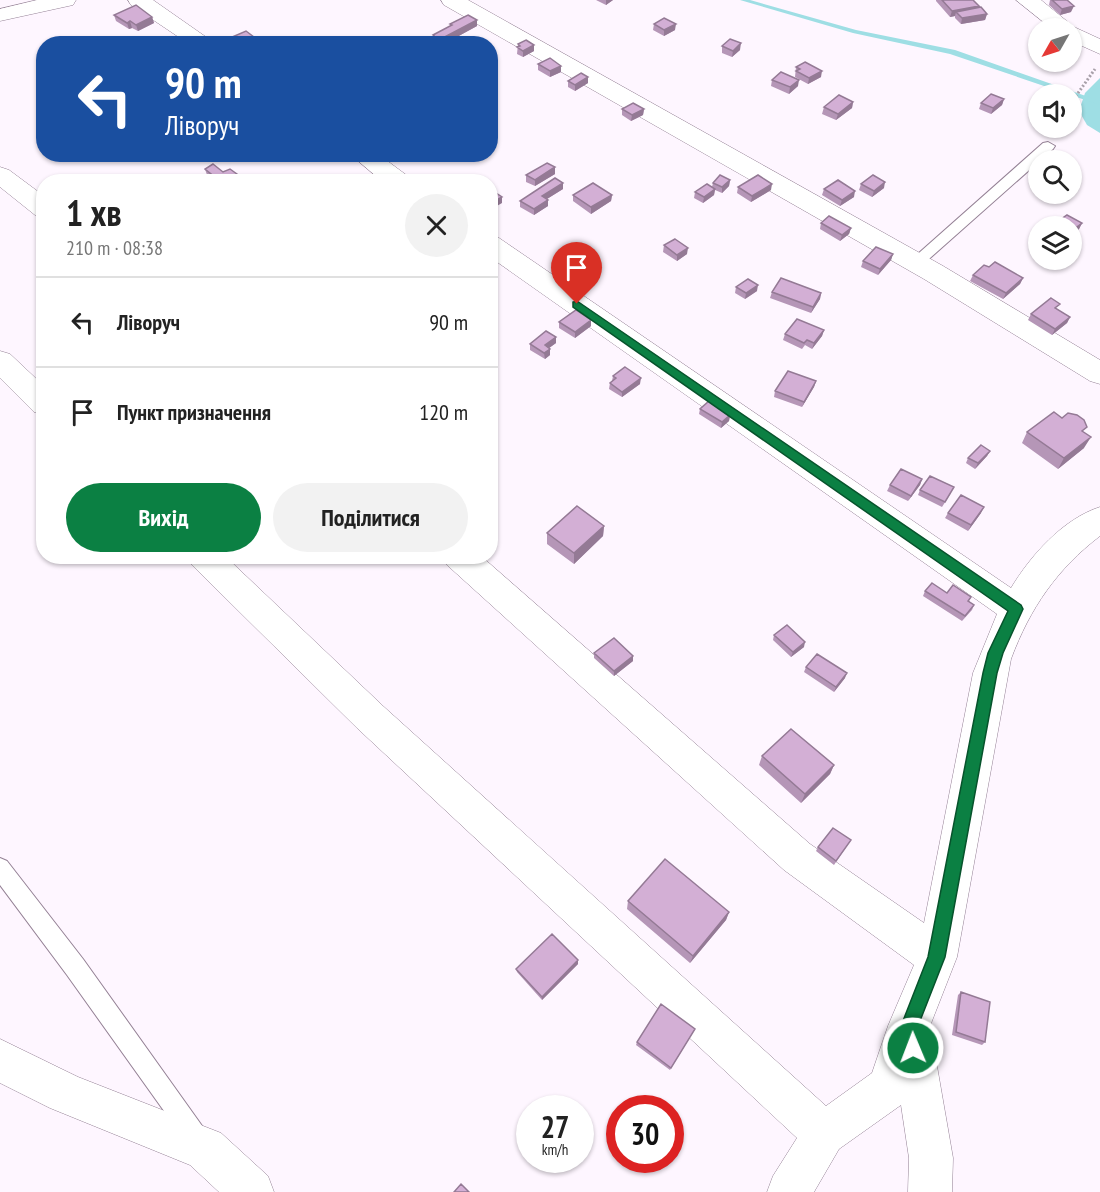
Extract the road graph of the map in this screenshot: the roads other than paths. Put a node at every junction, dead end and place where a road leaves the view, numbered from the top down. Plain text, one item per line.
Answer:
1 (65, 0) edge
2 (139, 0) edge
3 (452, 0) edge
4 (1027, 0) edge
5 (0, 15) edge
6 (1051, 18) edge
7 (193, 36) edge
8 (1082, 38) edge
9 (1100, 47) edge
10 (1048, 146) dead end
11 (373, 162) edge
12 (389, 174) edge
13 (0, 175) edge
14 (36, 203) edge
15 (498, 250) edge
16 (916, 263) junction
17 (0, 361) edge
18 (1100, 374) edge
19 (36, 396) edge
20 (1100, 519) edge
21 (211, 564) edge
22 (467, 564) edge
23 (1016, 609) junction
24 (0, 868) edge
25 (937, 957) junction
26 (909, 1026) junction
27 (0, 1060) edge
28 (824, 1134) junction
29 (205, 1149) junction
30 (252, 1192) edge
31 (789, 1192) edge
32 (930, 1192) edge

1 - 5 street
2 - 7 street
3 - 16 street
4 - 6 street
8 - 9 street
10 - 16 lane
11 - 12 street
13 - 14 street
15 - 23 street
16 - 18 street
17 - 19 street
20 - 23 street
21 - 28 street
22 - 25 street
23 - 25 street
24 - 29 lane
25 - 26 street
26 - 28 street
26 - 32 street
27 - 29 street
28 - 31 street
29 - 30 street

